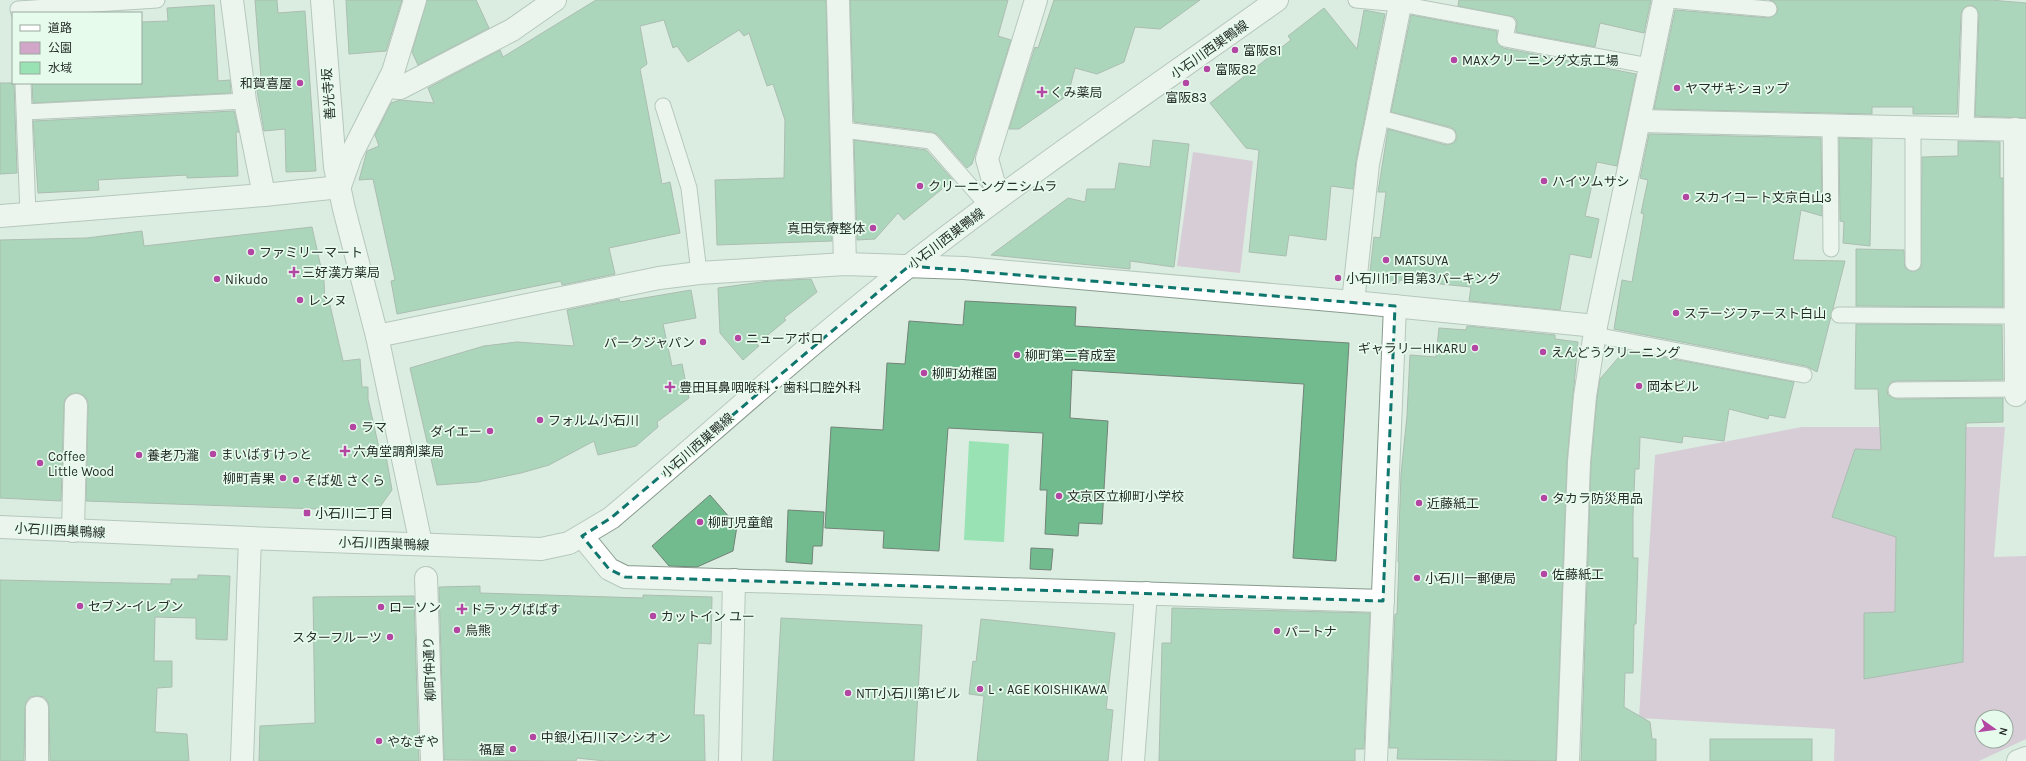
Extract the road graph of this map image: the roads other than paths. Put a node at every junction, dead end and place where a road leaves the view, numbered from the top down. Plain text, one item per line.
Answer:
1 (157, 0) edge
2 (232, 0) edge
3 (322, 0) edge
4 (414, 0) edge
5 (555, 0) edge
6 (838, 0) edge
7 (1036, 0) edge
8 (1278, 0) edge
9 (1356, 0) edge
10 (1664, 0) edge
11 (1669, 0) edge
12 (1401, 2) edge
13 (1769, 9) dead end
14 (19, 12) edge
15 (1970, 14) dead end
16 (1650, 66) junction
17 (23, 84) edge
18 (387, 88) junction
19 (245, 101) junction
20 (663, 106) dead end
21 (25, 112) junction
22 (1377, 118) junction
23 (1640, 121) junction
24 (1830, 125) junction
25 (1913, 127) junction
26 (1966, 128) junction
27 (2020, 129) edge
28 (843, 130) junction
29 (1448, 136) dead end
30 (340, 187) junction
31 (264, 196) junction
32 (993, 202) junction
33 (28, 215) junction
34 (0, 216) edge
35 (1831, 249) dead end
36 (1913, 263) dead end
37 (845, 264) junction
38 (909, 266) junction
39 (699, 273) junction
40 (1353, 302) junction
41 (1395, 306) junction
42 (1839, 315) dead end
43 (2016, 316) junction
44 (1595, 330) junction
45 (377, 336) junction
46 (1804, 376) dead end
47 (1896, 390) dead end
48 (2016, 392) joint
49 (76, 405) dead end
50 (0, 527) edge
51 (73, 531) junction
52 (582, 536) junction
53 (250, 538) junction
54 (421, 544) junction
55 (426, 578) dead end
56 (734, 580) junction
57 (1146, 593) junction
58 (1383, 601) junction
59 (37, 708) dead end
60 (2026, 758) edge
61 (37, 761) edge
62 (242, 761) edge
63 (432, 761) edge
64 (730, 761) edge
65 (1133, 761) edge
66 (1376, 761) edge
67 (1568, 761) edge
68 (2018, 761) edge

1 - 14 lane
2 - 19 street
3 - 30 street, 善光寺坂
4 - 18 street
5 - 18 street
6 - 28 street
7 - 32 street
8 - 32 street, 小石川西巣鴨線
9 - 12 lane
10 - 16 street
11 - 13 lane
12 - 16 lane
12 - 22 street
15 - 26 lane
16 - 23 street
17 - 21 lane
18 - 30 street
19 - 21 lane
19 - 31 street
20 - 39 lane
21 - 33 lane
22 - 29 lane
22 - 40 street
23 - 24 street
23 - 44 street
24 - 25 street
24 - 35 lane
25 - 26 street
25 - 36 lane
26 - 27 street
27 - 43 street
28 - 32 lane
28 - 37 street
30 - 31 street
30 - 45 street, 善光寺坂
31 - 33 street
32 - 38 street, 小石川西巣鴨線
33 - 34 street
37 - 38 street
37 - 39 street
38 - 40 street
38 - 52 street, 小石川西巣鴨線
39 - 45 street
40 - 41 street
41 - 44 street
41 - 58 street
42 - 43 lane
43 - 48 street
44 - 46 lane
44 - 67 street
45 - 54 street, 善光寺坂
47 - 48 lane
49 - 51 street
50 - 51 street, 小石川西巣鴨線
51 - 53 street, 小石川西巣鴨線
52 - 54 street, 小石川西巣鴨線
52 - 56 street
53 - 54 street, 小石川西巣鴨線
53 - 62 street
55 - 63 street, 柳町仲通り
56 - 57 street
56 - 64 street
57 - 58 street
57 - 65 street
58 - 66 street
59 - 61 street
60 - 68 street

